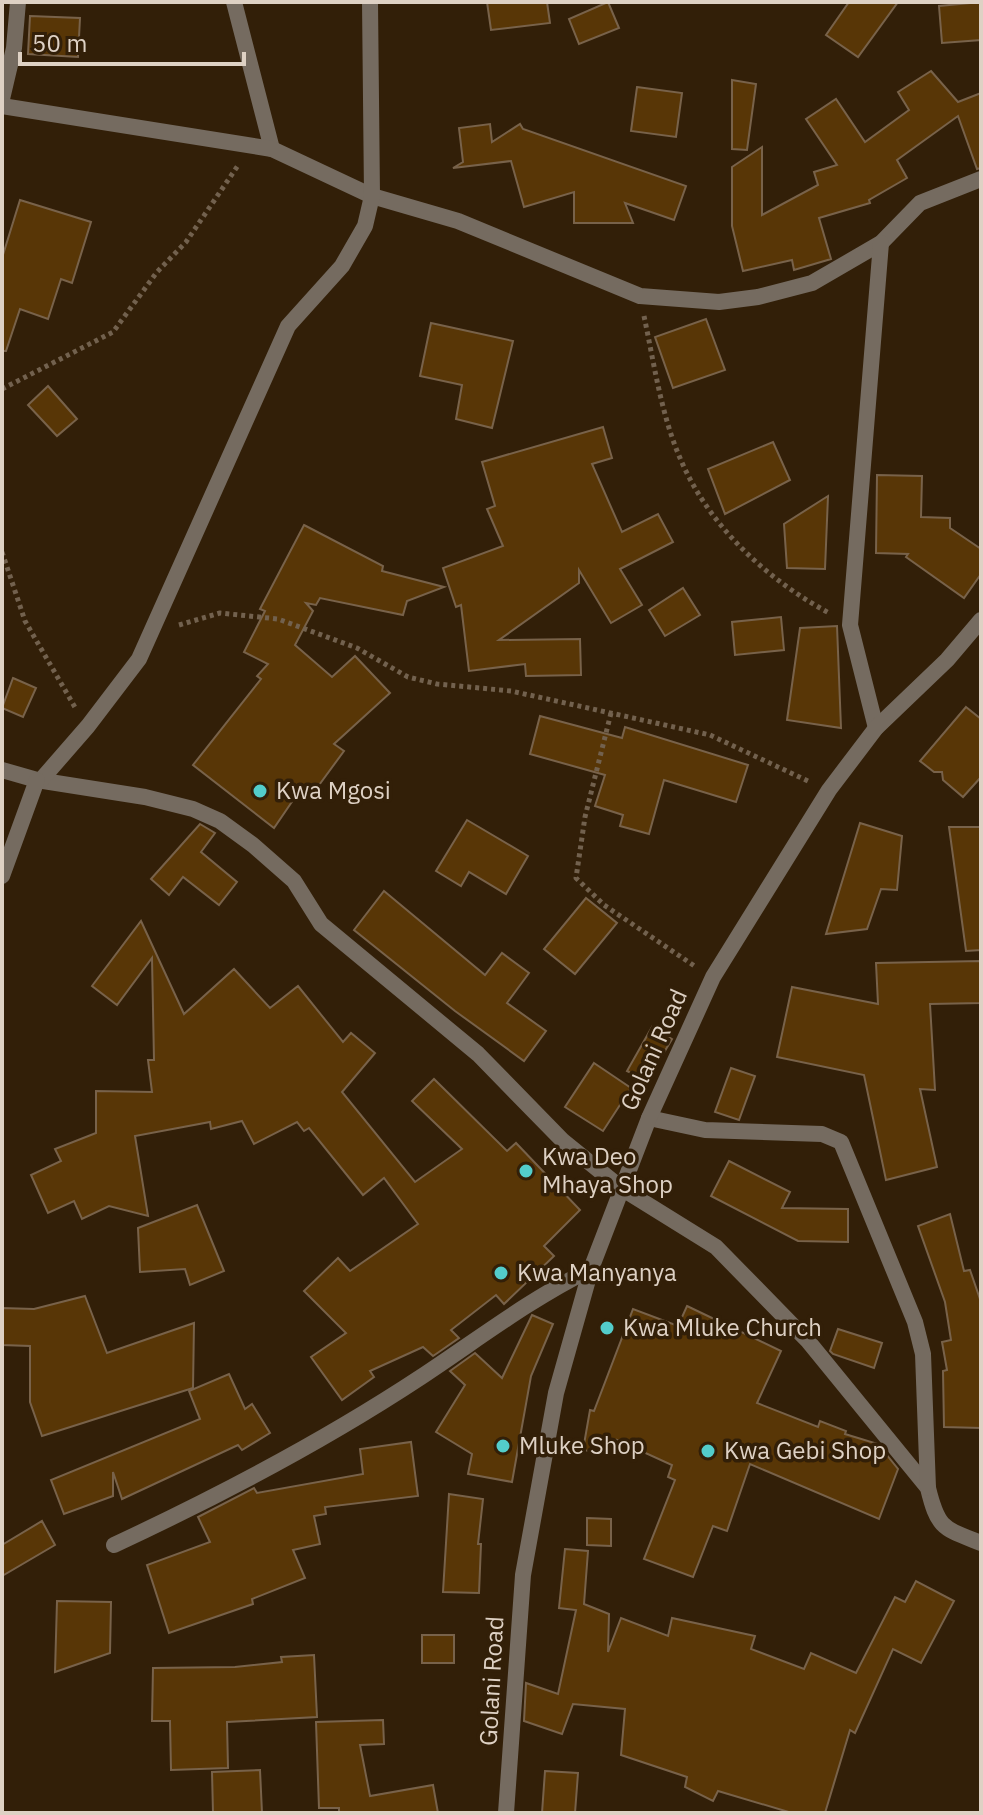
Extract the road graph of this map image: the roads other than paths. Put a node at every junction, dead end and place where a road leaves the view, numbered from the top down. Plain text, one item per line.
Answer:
1 (18, 2) edge
2 (234, 2) edge
3 (370, 2) edge
4 (2, 99) edge
5 (2, 106) edge
6 (272, 149) junction
7 (981, 179) edge
8 (372, 196) junction
9 (881, 243) junction
10 (981, 620) edge
11 (876, 728) junction
12 (2, 770) edge
13 (39, 780) junction
14 (2, 876) edge
15 (649, 1118) junction
16 (621, 1188) junction
17 (591, 1269) junction
18 (928, 1488) junction
19 (981, 1543) edge
20 (114, 1545) dead end
21 (506, 1813) edge

1 - 4 street
2 - 6 street
3 - 8 street
5 - 6 street
6 - 8 street
7 - 9 street
8 - 9 street
8 - 13 street
9 - 11 street
10 - 11 street, Golani Road
11 - 15 street, Golani Road
12 - 13 street
13 - 14 street
13 - 16 street
15 - 16 street, Golani Road
15 - 18 street
16 - 17 street, Golani Road
16 - 18 street
17 - 20 street
17 - 21 street, Golani Road
18 - 19 street

